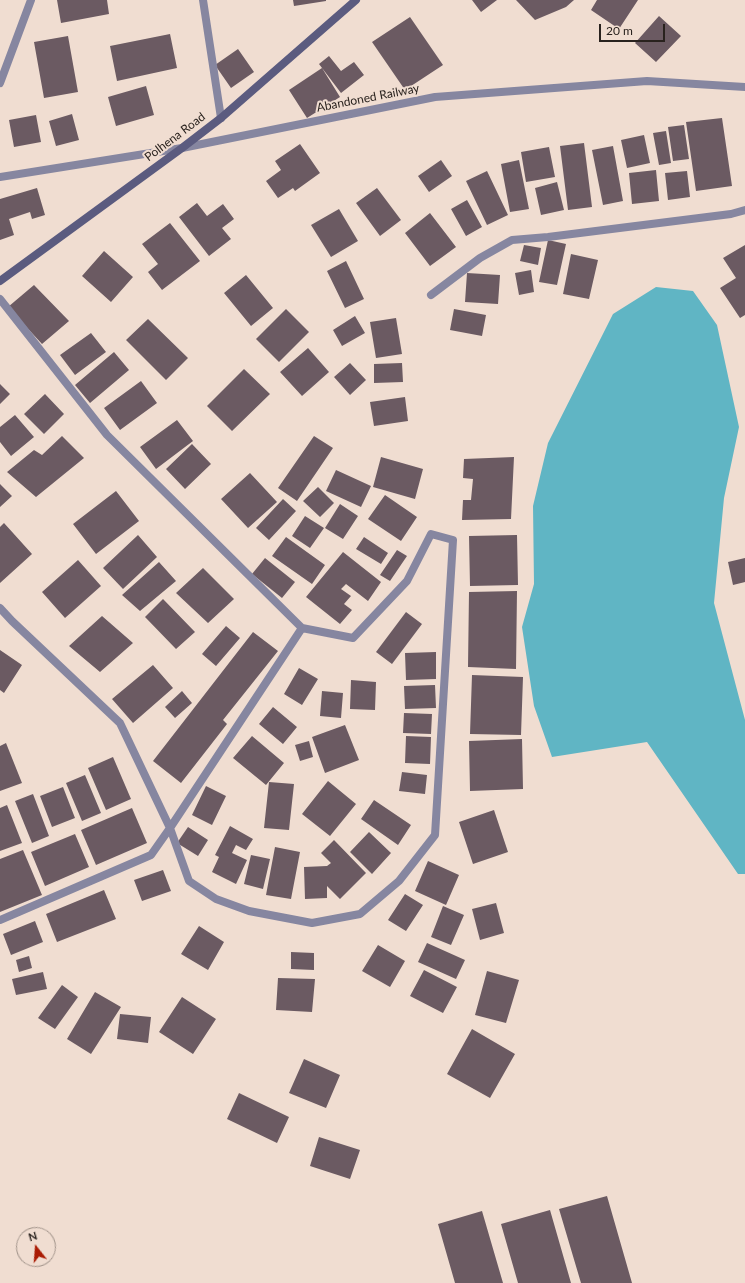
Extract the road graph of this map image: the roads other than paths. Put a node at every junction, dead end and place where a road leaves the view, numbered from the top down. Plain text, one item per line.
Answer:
1 (31, 0) edge
2 (203, 0) edge
3 (356, 0) edge
4 (0, 83) edge
5 (745, 86) edge
6 (221, 118) junction
7 (182, 148) junction
8 (0, 177) edge
9 (745, 210) edge
10 (0, 281) edge
11 (431, 295) dead end
12 (0, 299) edge
13 (0, 608) edge
14 (302, 628) junction
15 (170, 828) junction
16 (0, 920) edge

1 - 4 street
2 - 6 street
3 - 6 street, Polhena Road
5 - 7 street, Abandoned Railway
6 - 7 street, Polhena Road
7 - 8 street, Abandoned Railway
7 - 10 street, Polhena Road
9 - 11 street
12 - 14 street
13 - 15 street
14 - 15 street
14 - 15 street
15 - 16 street

